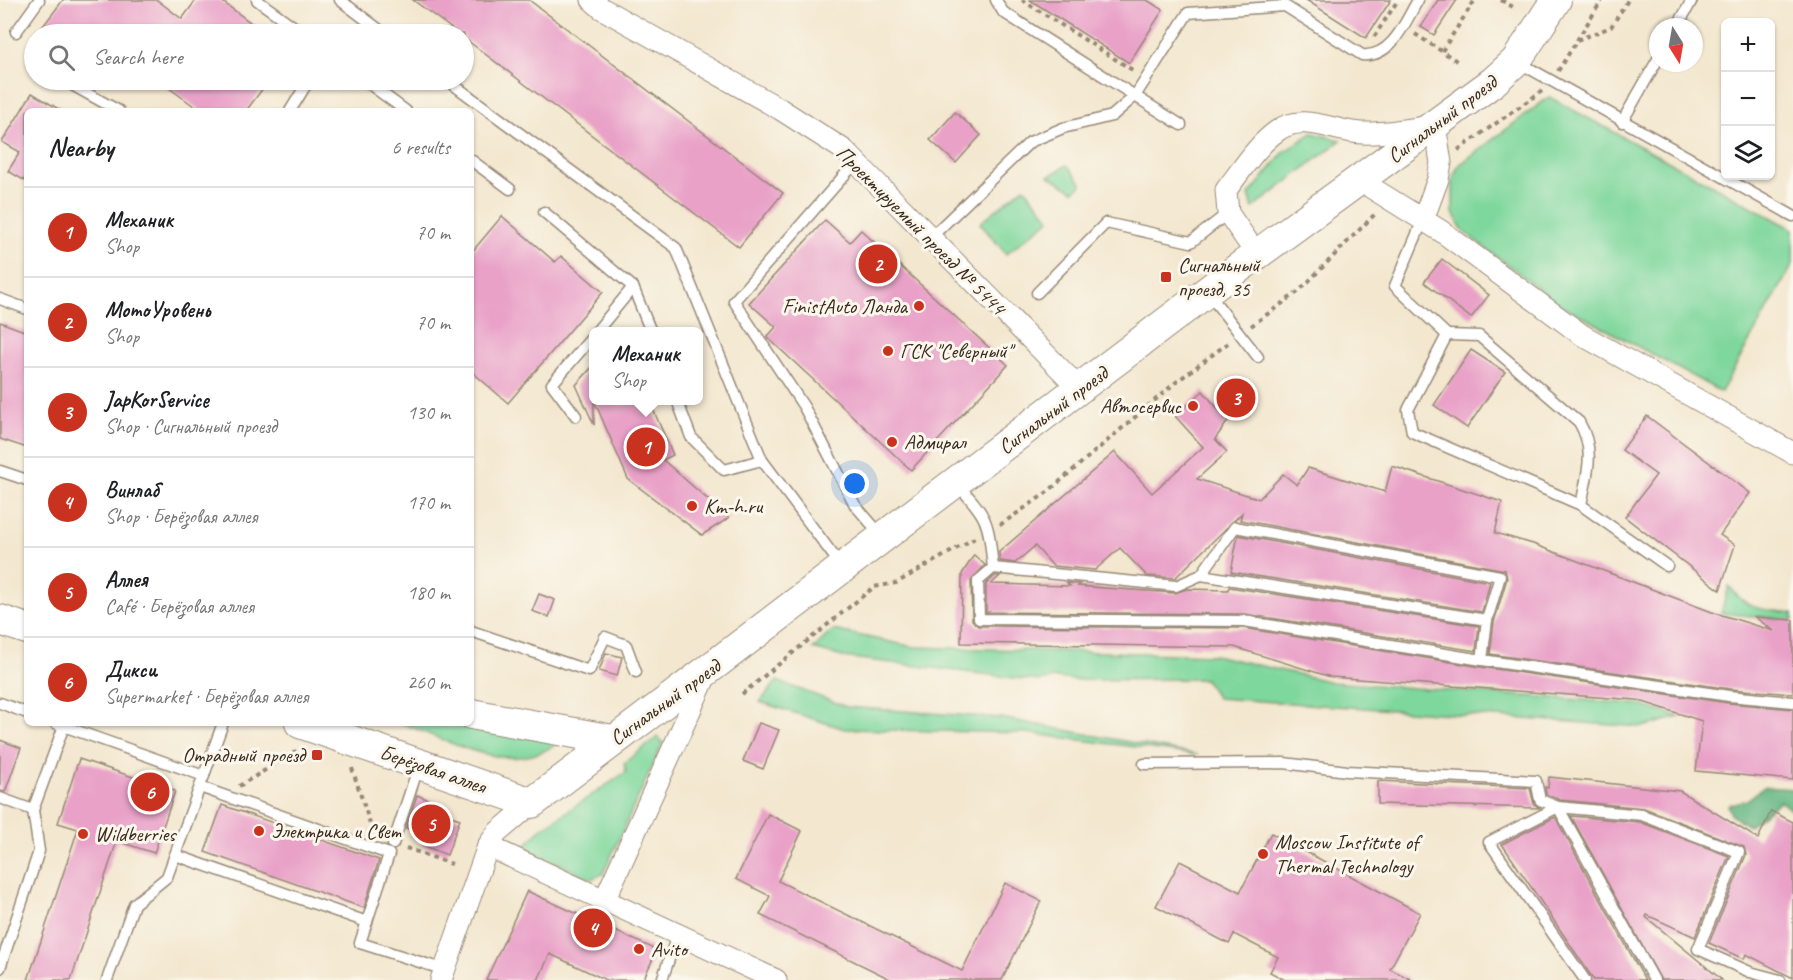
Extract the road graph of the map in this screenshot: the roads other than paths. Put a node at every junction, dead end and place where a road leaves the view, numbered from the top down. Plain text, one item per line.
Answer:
1 (39, 0) edge
2 (257, 0) edge
3 (340, 0) edge
4 (592, 0) edge
5 (996, 0) edge
6 (1418, 0) edge
7 (1556, 0) edge
8 (1692, 0) edge
9 (1682, 18) edge
10 (290, 24) edge
11 (372, 24) edge
12 (16, 32) dead end
13 (1516, 61) junction
14 (1651, 72) edge
15 (81, 90) edge
16 (303, 90) edge
17 (378, 90) edge
18 (461, 90) edge
19 (1135, 96) junction
20 (114, 108) edge
21 (292, 108) edge
22 (402, 108) edge
23 (1622, 122) junction
24 (1181, 125) dead end
25 (1435, 125) junction
26 (474, 162) edge
27 (856, 162) junction
28 (1359, 180) junction
29 (510, 189) dead end
30 (544, 212) dead end
31 (1228, 213) junction
32 (1793, 216) edge
33 (1423, 220) junction
34 (931, 237) junction
35 (1257, 255) junction
36 (633, 287) junction
37 (1207, 292) junction
38 (1037, 293) dead end
39 (0, 299) edge
40 (24, 308) edge
41 (600, 327) edge
42 (649, 327) edge
43 (1448, 335) junction
44 (589, 341) edge
45 (1258, 357) dead end
46 (1080, 389) junction
47 (679, 405) edge
48 (576, 416) dead end
49 (1793, 453) edge
50 (762, 460) junction
51 (0, 471) edge
52 (24, 479) edge
53 (956, 482) junction
54 (1581, 505) junction
55 (883, 537) junction
56 (1667, 566) dead end
57 (843, 567) junction
58 (993, 568) junction
59 (1201, 574) junction
60 (0, 620) edge
61 (1486, 620) junction
62 (24, 628) edge
63 (474, 632) edge
64 (1482, 660) junction
65 (636, 672) dead end
66 (707, 672) junction
67 (1793, 702) edge
68 (0, 703) edge
69 (24, 712) edge
70 (474, 715) edge
71 (60, 726) edge
72 (66, 726) edge
73 (222, 726) edge
74 (300, 736) edge
75 (613, 740) junction
76 (420, 764) junction
77 (1143, 764) dead end
78 (202, 782) junction
79 (0, 798) edge
80 (532, 803) junction
81 (1558, 807) junction
82 (33, 810) junction
83 (393, 844) road end
84 (488, 846) junction
85 (175, 855) junction
86 (605, 899) junction
87 (367, 922) junction
88 (678, 933) junction
89 (0, 968) edge
90 (443, 975) edge
91 (108, 980) edge
92 (663, 980) edge
93 (776, 980) edge
94 (1585, 980) edge
95 (1654, 980) edge
96 (1779, 980) edge

1 - 12 lane
2 - 10 lane
3 - 11 lane
4 - 27 street, Проектируемый проезд № 5444
5 - 19 lane
6 - 19 lane
7 - 13 main road, Сигнальный проезд
8 - 9 lane
13 - 23 lane
13 - 25 main road, Сигнальный проезд
14 - 23 lane
15 - 20 lane
16 - 21 lane
17 - 22 lane
18 - 50 lane
19 - 24 lane
19 - 34 lane
23 - 32 lane
25 - 28 main road, Сигнальный проезд
25 - 31 street
25 - 33 street
26 - 29 lane
27 - 34 street, Проектируемый проезд № 5444
27 - 55 lane
28 - 33 street
28 - 35 main road, Сигнальный проезд
30 - 36 lane
31 - 35 street
31 - 38 lane
33 - 43 lane
33 - 49 street
34 - 46 street, Проектируемый проезд № 5444
35 - 37 main road, Сигнальный проезд
36 - 41 lane
36 - 42 lane
37 - 45 lane
37 - 46 main road, Сигнальный проезд
39 - 40 lane
43 - 54 lane
43 - 54 lane
44 - 48 lane
46 - 53 main road, Сигнальный проезд
47 - 50 lane
50 - 57 lane
51 - 52 lane
53 - 55 main road, Сигнальный проезд
53 - 58 lane
54 - 56 lane
55 - 57 main road, Сигнальный проезд
57 - 66 main road, Сигнальный проезд
58 - 59 lane
58 - 64 lane
59 - 61 lane
59 - 61 lane
60 - 62 main road
61 - 64 lane
63 - 65 lane
64 - 67 lane
66 - 75 main road, Сигнальный проезд
66 - 86 street
68 - 69 lane
70 - 75 main road
71 - 82 lane
72 - 78 lane
73 - 78 lane
74 - 76 main road, Берёзовая аллея
75 - 80 main road, Сигнальный проезд
76 - 80 main road, Берёзовая аллея
76 - 83 lane
77 - 81 lane
78 - 85 lane
78 - 87 lane
79 - 82 lane
80 - 84 street
81 - 94 lane
81 - 95 lane
81 - 96 lane
82 - 89 lane
84 - 86 street
84 - 90 street
85 - 87 lane
85 - 91 lane
86 - 88 street
87 - 90 lane
88 - 92 lane
88 - 93 street

